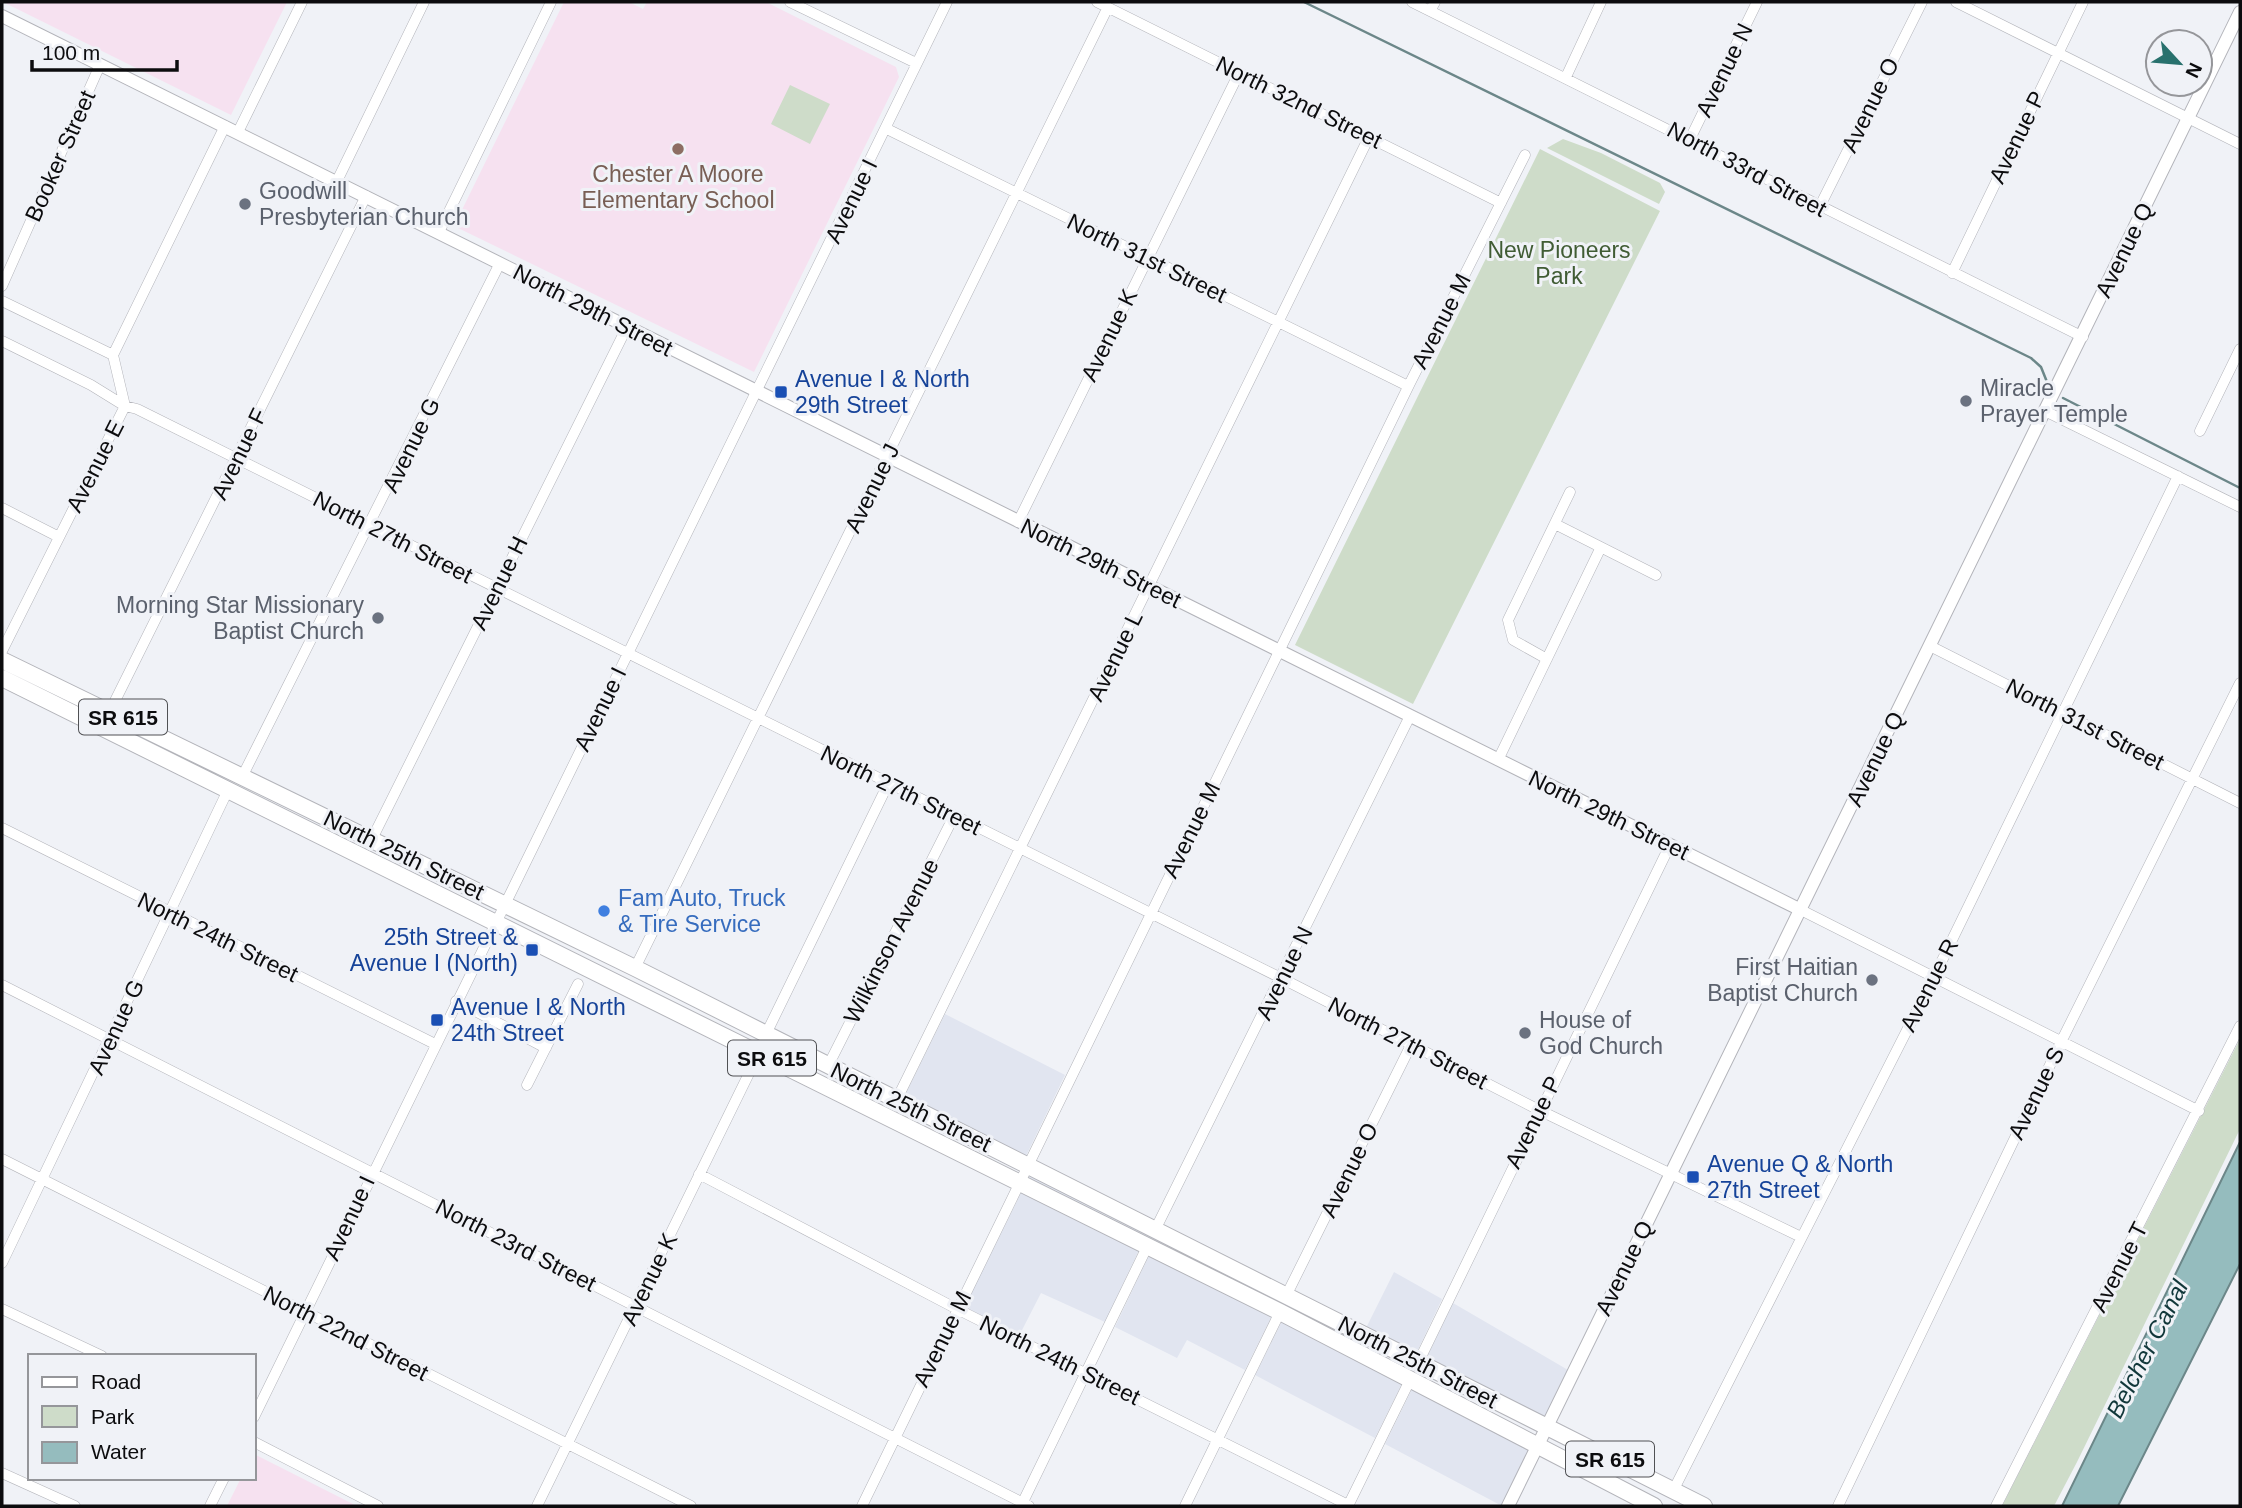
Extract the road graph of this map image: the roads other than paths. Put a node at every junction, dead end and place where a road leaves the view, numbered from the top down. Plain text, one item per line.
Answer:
1 (302, 2) edge
2 (424, 2) edge
3 (551, 2) edge
4 (790, 2) edge
5 (947, 2) edge
6 (1097, 2) edge
7 (1412, 2) edge
8 (1601, 2) edge
9 (1757, 2) edge
10 (1922, 2) edge
11 (1956, 2) edge
12 (2083, 2) edge
13 (1108, 7) junction
14 (1433, 7) edge
15 (2240, 12) edge
16 (2, 16) edge
17 (2058, 52) junction
18 (916, 64) junction
19 (100, 65) junction
20 (1239, 73) junction
21 (1566, 77) junction
22 (2187, 118) junction
23 (225, 126) junction
24 (887, 129) junction
25 (238, 132) junction
26 (1369, 137) junction
27 (1690, 139) junction
28 (2240, 144) edge
29 (1525, 155) dead end
30 (337, 181) junction
31 (1015, 193) junction
32 (366, 196) junction
33 (1500, 203) junction
34 (1819, 208) junction
35 (439, 232) junction
36 (1146, 258) junction
37 (500, 263) junction
38 (1952, 273) junction
39 (2, 286) edge
40 (2, 301) edge
41 (1279, 324) junction
42 (627, 327) junction
43 (2082, 337) junction
44 (2, 341) edge
45 (2240, 349) edge
46 (113, 355) junction
47 (1408, 386) junction
48 (757, 392) junction
49 (125, 406) junction
50 (2047, 412) junction
51 (2200, 431) dead end
52 (887, 457) junction
53 (237, 459) junction
54 (2178, 476) junction
55 (1570, 492) dead end
56 (2240, 506) edge
57 (2, 508) edge
58 (1018, 522) junction
59 (1555, 524) junction
60 (371, 526) junction
61 (60, 537) junction
62 (1601, 547) junction
63 (1656, 575) dead end
64 (1149, 586) junction
65 (496, 588) junction
66 (1930, 646) junction
67 (2, 651) edge
68 (1280, 652) junction
69 (628, 654) junction
70 (1547, 659) junction
71 (2, 660) edge
72 (2, 676) edge
73 (2240, 683) edge
74 (2062, 710) junction
75 (110, 711) junction
76 (1410, 716) junction
77 (760, 719) junction
78 (1498, 760) junction
79 (243, 775) junction
80 (2192, 778) junction
81 (888, 784) junction
82 (228, 790) junction
83 (2240, 803) edge
84 (954, 816) junction
85 (345, 826) junction
86 (2, 828) edge
87 (372, 839) junction
88 (1670, 845) junction
89 (1020, 849) junction
90 (504, 904) junction
91 (1801, 910) junction
92 (170, 914) junction
93 (1150, 914) junction
94 (496, 921) junction
95 (635, 968) junction
96 (1934, 977) junction
97 (1281, 978) junction
98 (578, 984) dead end
99 (2, 985) edge
100 (456, 1001) junction
101 (2240, 1026) edge
102 (766, 1034) junction
103 (111, 1040) junction
104 (2062, 1040) junction
105 (435, 1044) junction
106 (1411, 1045) junction
107 (546, 1048) junction
108 (760, 1051) junction
109 (828, 1066) junction
110 (527, 1085) dead end
111 (876, 1089) junction
112 (897, 1099) junction
113 (1539, 1110) junction
114 (2199, 1111) junction
115 (2, 1159) edge
116 (1028, 1165) junction
117 (372, 1171) junction
118 (699, 1174) junction
119 (1670, 1174) junction
120 (43, 1180) junction
121 (1020, 1182) junction
122 (1156, 1228) junction
123 (1801, 1237) junction
124 (1148, 1245) junction
125 (2, 1263) edge
126 (1286, 1296) junction
127 (636, 1307) junction
128 (2, 1309) edge
129 (957, 1309) junction
130 (305, 1312) junction
131 (1280, 1312) junction
132 (1392, 1350) junction
133 (98, 1354) edge
134 (1414, 1370) junction
135 (1087, 1373) junction
136 (256, 1413) edge
137 (1547, 1426) junction
138 (894, 1438) junction
139 (1217, 1438) junction
140 (256, 1443) edge
141 (1538, 1443) junction
142 (567, 1445) junction
143 (2, 1473) edge
144 (223, 1480) edge
145 (1673, 1491) junction
146 (1024, 1505) edge
147 (1348, 1505) edge
148 (75, 1506) edge
149 (210, 1506) edge
150 (378, 1506) edge
151 (537, 1506) edge
152 (691, 1506) edge
153 (862, 1506) edge
154 (1185, 1506) edge
155 (1508, 1506) edge
156 (1654, 1506) edge
157 (1704, 1506) edge
158 (1838, 1506) edge
159 (1996, 1506) edge

1 - 25 street
2 - 30 street
3 - 35 street
4 - 18 street
5 - 18 street, Avenue I
6 - 13 street, North 32nd Street
7 - 14 street, North 33rd Street
8 - 21 street
9 - 27 street, Avenue N
10 - 34 street, Avenue O
11 - 17 street
12 - 17 street, Avenue P
13 - 20 street, North 32nd Street
13 - 31 street, Avenue J
14 - 21 street, North 33rd Street
15 - 22 street, Avenue Q
16 - 19 street, North 29th Street
17 - 22 street
17 - 38 street, Avenue P
18 - 24 street, Avenue I
19 - 23 street, North 29th Street
19 - 39 street, Booker Street
20 - 26 street, North 32nd Street
20 - 36 street, Avenue K
21 - 27 street, North 33rd Street
22 - 28 street
22 - 43 street, Avenue Q
23 - 25 street, North 29th Street
23 - 46 street
24 - 31 street, North 31st Street
24 - 48 street, Avenue I
25 - 30 street, North 29th Street
26 - 33 street, North 32nd Street
26 - 41 street, Avenue L
27 - 34 street, North 33rd Street
29 - 33 street, Avenue M
30 - 32 street, North 29th Street
31 - 36 street, North 31st Street
31 - 52 street, Avenue J
32 - 35 street, North 29th Street
32 - 53 street, Avenue F
33 - 47 street, Avenue M
34 - 38 street, North 33rd Street
35 - 37 street, North 29th Street
36 - 41 street, North 31st Street
36 - 58 street, Avenue K
37 - 42 street, North 29th Street
37 - 60 street, Avenue G
38 - 43 street, North 33rd Street
40 - 46 street
41 - 47 street, North 31st Street
41 - 64 street, Avenue L
42 - 48 street, North 29th Street
42 - 65 street, Avenue H
43 - 50 street, Avenue Q
44 - 49 street, North 27th Street
45 - 51 street
46 - 49 street, Avenue E
47 - 68 street, Avenue M
48 - 52 street, North 29th Street
48 - 69 street, Avenue I
49 - 53 street, North 27th Street
49 - 61 street, Avenue E
50 - 54 street
50 - 66 street, Avenue Q
52 - 58 street, North 29th Street
52 - 77 street, Avenue J
53 - 60 street, North 27th Street
53 - 75 street, Avenue F
54 - 56 street
54 - 74 street, Avenue R
55 - 59 street
57 - 61 street
58 - 64 street, North 29th Street
59 - 62 street
59 - 70 street
60 - 65 street, North 27th Street
60 - 79 street, Avenue G
61 - 67 street, Avenue E
62 - 63 street
62 - 70 street
64 - 68 street, North 29th Street
64 - 89 street, Avenue L
65 - 69 street, North 27th Street
65 - 87 street, Avenue H
66 - 74 street, North 31st Street
66 - 91 street, Avenue Q
68 - 76 street, North 29th Street
68 - 93 street, Avenue M
69 - 77 street, North 27th Street
69 - 90 street, Avenue I
70 - 78 street
71 - 75 main road, North 25th Street / SR 615
72 - 75 main road
72 - 82 main road, North 25th Street / SR 615
73 - 80 street, Avenue S
74 - 80 street, North 31st Street
74 - 96 street, Avenue R
75 - 79 main road, North 25th Street / SR 615
76 - 78 street, North 29th Street
76 - 97 street, Avenue N
77 - 81 street, North 27th Street
77 - 95 street, Avenue J
78 - 88 street, North 29th Street
79 - 85 main road, North 25th Street / SR 615
80 - 83 street, North 31st Street
80 - 104 street, Avenue S
81 - 84 street, North 27th Street
81 - 102 street
82 - 85 main road
82 - 92 street, Avenue G
82 - 94 main road, North 25th Street / SR 615
84 - 89 street, North 27th Street
84 - 109 street, Wilkinson Avenue
85 - 87 main road, North 25th Street / SR 615
86 - 92 street, North 24th Street
87 - 90 main road, North 25th Street / SR 615
88 - 91 street, North 29th Street
88 - 113 street, Avenue P
89 - 93 street, North 27th Street
89 - 112 street, Avenue L
90 - 94 street, Avenue I
90 - 95 main road, North 25th Street / SR 615
91 - 96 street, North 29th Street
91 - 119 street, Avenue Q
92 - 103 street, Avenue G
92 - 105 street, North 24th Street
93 - 97 street, North 27th Street
93 - 116 street, Avenue M
94 - 100 street, Avenue I
94 - 108 main road, North 25th Street / SR 615
95 - 102 main road, North 25th Street / SR 615
96 - 104 street, North 29th Street
96 - 123 street, Avenue R
97 - 106 street, North 27th Street
97 - 122 street, Avenue N
98 - 107 street
99 - 103 street, North 23rd Street
100 - 105 street, Avenue I
100 - 107 street
101 - 114 street, Avenue T
102 - 109 main road, North 25th Street / SR 615
103 - 117 street, North 23rd Street
103 - 120 street, Avenue G
104 - 114 street, North 29th Street
104 - 158 street, Avenue S
105 - 117 street, Avenue I
106 - 113 street, North 27th Street
106 - 126 street, Avenue O
107 - 110 street
108 - 111 main road
108 - 118 street, Avenue K
108 - 121 main road, North 25th Street / SR 615
109 - 111 main road, North 25th Street / SR 615
111 - 112 main road, North 25th Street / SR 615
112 - 116 main road, North 25th Street / SR 615
113 - 119 street, North 27th Street
113 - 134 street, Avenue P
114 - 159 street, Avenue T
115 - 120 street, North 22nd Street
116 - 121 street, Avenue M
116 - 122 main road, North 25th Street / SR 615
117 - 127 street, North 23rd Street
117 - 130 street, Avenue I
118 - 127 street, Avenue K
118 - 129 street, North 24th Street
119 - 123 street, North 27th Street
119 - 137 street, Avenue Q
120 - 125 street, Avenue G
120 - 130 street, North 22nd Street
121 - 124 main road, North 25th Street / SR 615
121 - 129 street, Avenue M
122 - 126 main road, North 25th Street / SR 615
123 - 145 street, Avenue R
124 - 131 main road, North 25th Street / SR 615
124 - 135 street
126 - 132 main road, North 25th Street / SR 615
127 - 138 street, North 23rd Street
127 - 142 street, Avenue K
128 - 133 street
129 - 135 street, North 24th Street
129 - 138 street, Avenue M
130 - 136 street, Avenue I
130 - 142 street, North 22nd Street
131 - 132 main road
131 - 134 main road, North 25th Street / SR 615
131 - 139 street
132 - 134 main road, North 25th Street / SR 615
134 - 137 main road, North 25th Street / SR 615
134 - 141 main road, North 25th Street / SR 615
134 - 147 street, Avenue P
135 - 139 street, North 24th Street
135 - 146 street
137 - 141 street, Avenue Q
137 - 145 main road, North 25th Street / SR 615
138 - 146 street, North 23rd Street
138 - 153 street, Avenue M
139 - 147 street, North 24th Street
139 - 154 street
140 - 150 street
141 - 155 street, Avenue Q
141 - 156 main road, North 25th Street / SR 615
142 - 151 street, Avenue K
142 - 152 street, North 22nd Street
143 - 148 street
144 - 149 street
145 - 157 main road, North 25th Street / SR 615

